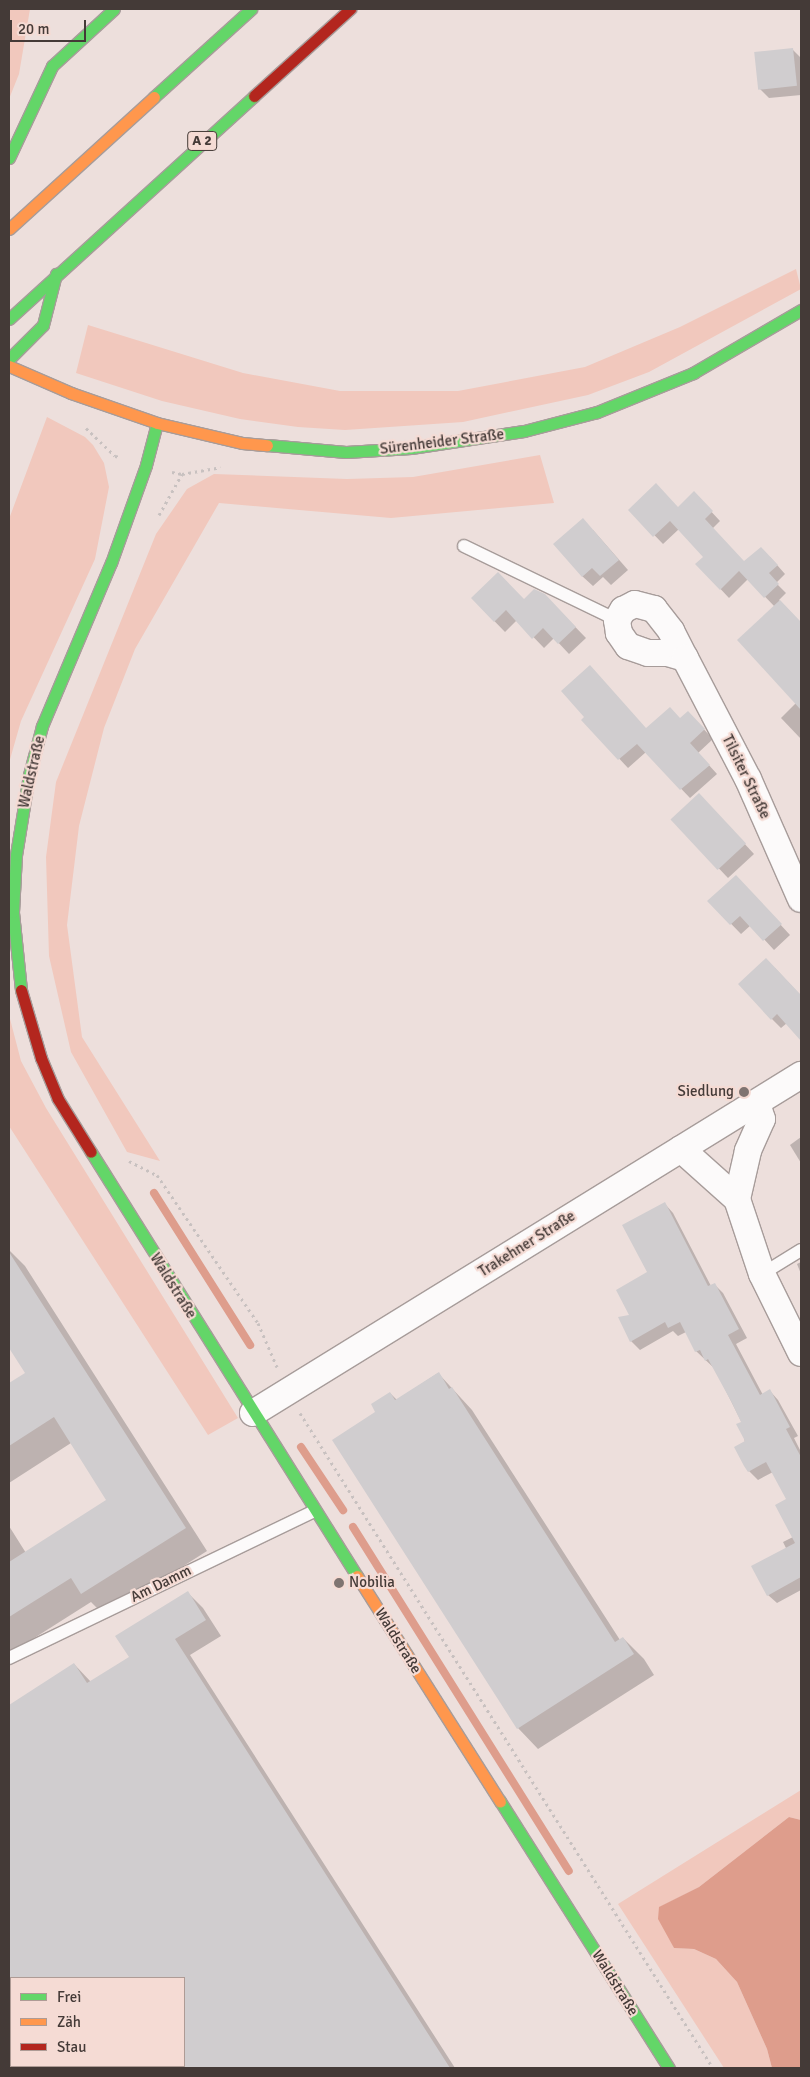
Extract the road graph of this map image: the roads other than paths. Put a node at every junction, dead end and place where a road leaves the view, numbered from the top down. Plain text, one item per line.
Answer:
1 (114, 9) edge
2 (251, 9) edge
3 (350, 9) edge
4 (9, 158) edge
5 (9, 230) edge
6 (56, 274) junction
7 (801, 310) edge
8 (9, 319) edge
9 (9, 359) edge
10 (9, 366) edge
11 (157, 423) junction
12 (464, 546) dead end
13 (617, 620) junction
14 (685, 658) junction
15 (801, 899) edge
16 (11, 913) edge
17 (801, 1075) edge
18 (756, 1103) junction
19 (681, 1149) junction
20 (737, 1199) junction
21 (801, 1250) edge
22 (762, 1274) junction
23 (801, 1353) edge
24 (253, 1413) junction
25 (314, 1511) junction
26 (9, 1658) edge
27 (669, 2068) edge

1 - 4 main road
2 - 5 main road
3 - 6 main road, A 2
6 - 8 main road, A 2
6 - 9 main road
7 - 11 main road, Sürenheider Straße
10 - 11 main road, Sürenheider Straße
11 - 16 main road, Waldstraße
12 - 13 lane
13 - 14 street
13 - 14 street, Tilsiter Straße
14 - 15 street, Tilsiter Straße
16 - 24 main road, Waldstraße
17 - 18 street, Trakehner Straße
18 - 19 street, Trakehner Straße
18 - 20 street
19 - 20 street
19 - 24 street, Trakehner Straße
20 - 22 street
21 - 22 lane
22 - 23 street
24 - 25 main road, Waldstraße
25 - 26 lane, Am Damm
25 - 27 main road, Waldstraße

